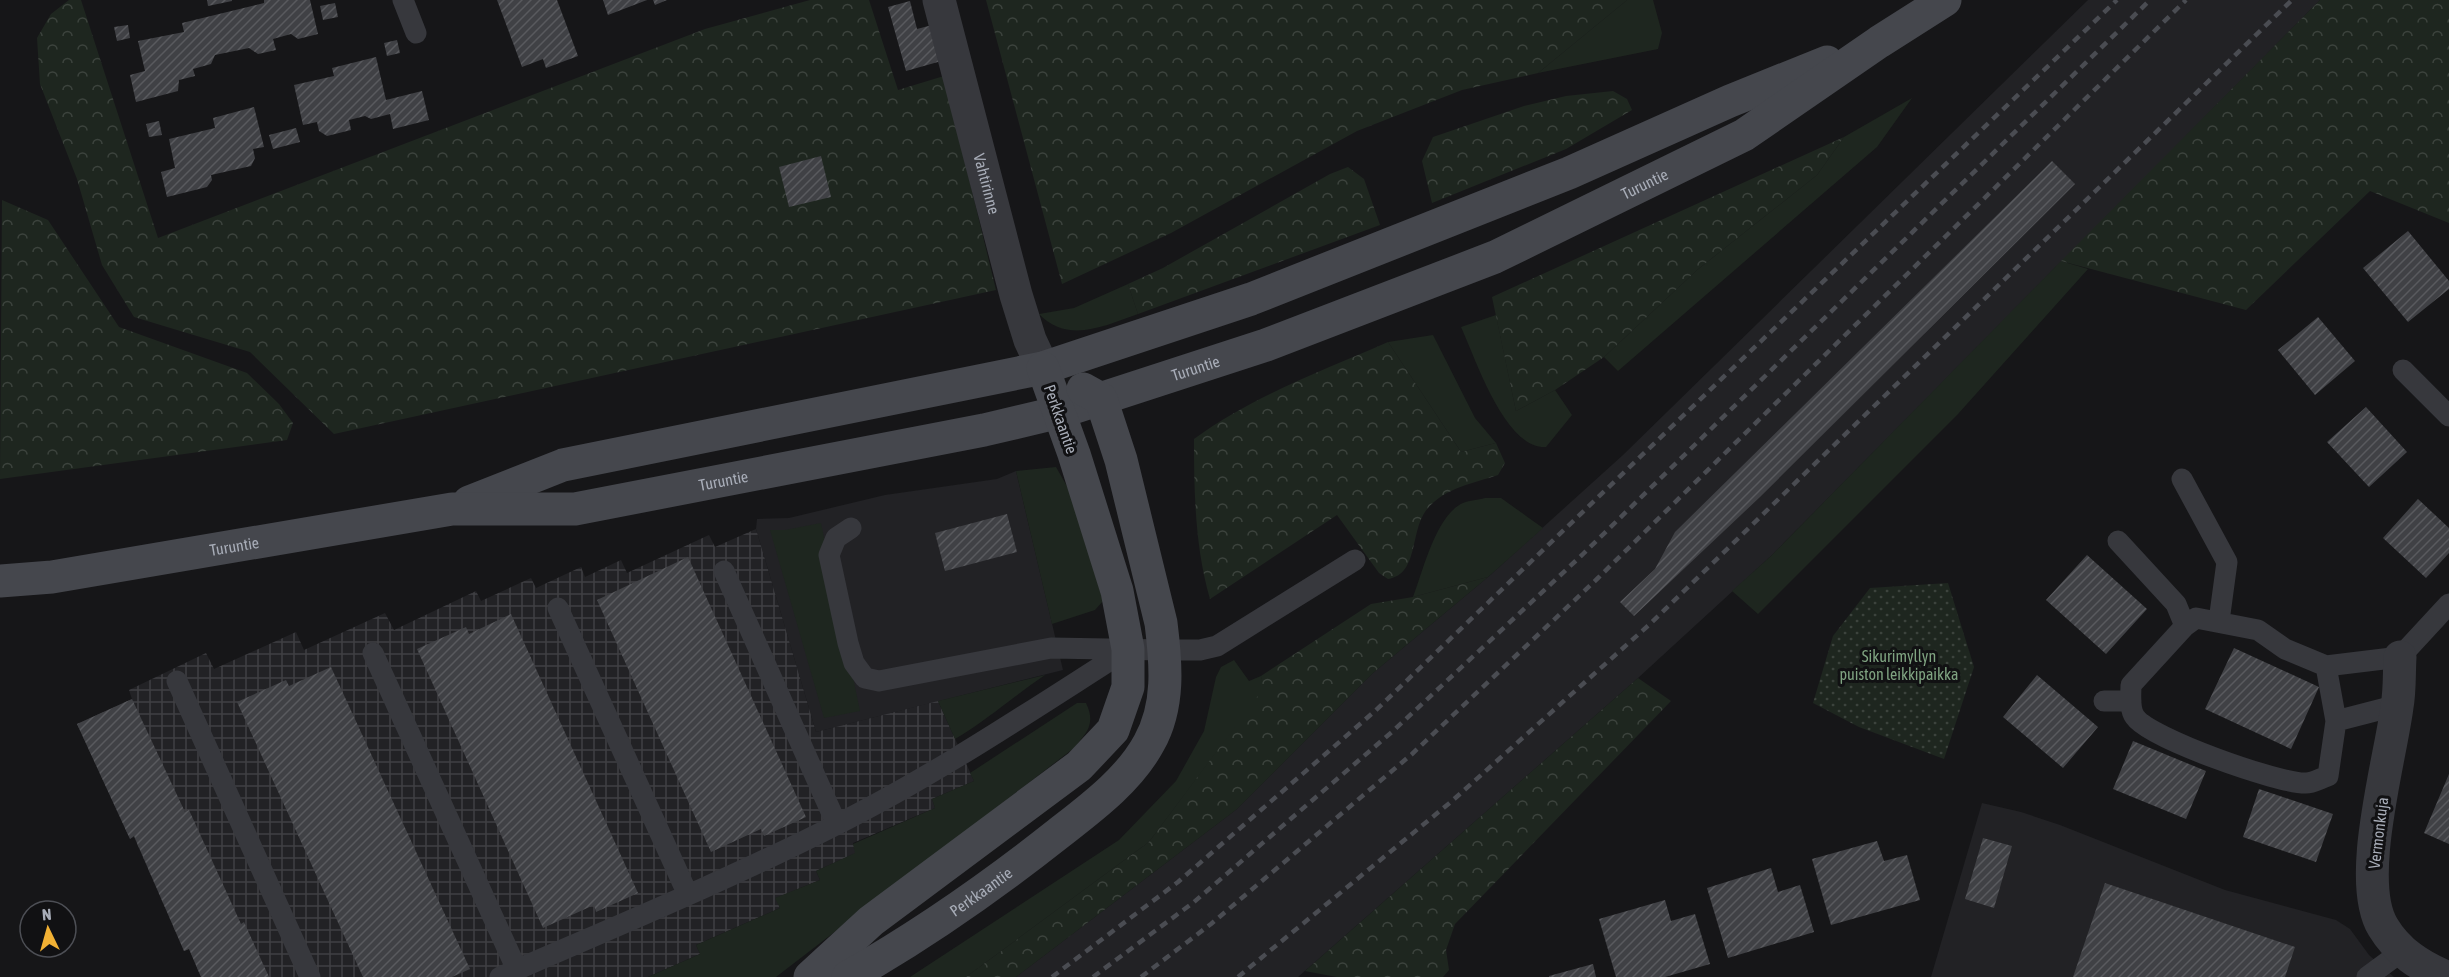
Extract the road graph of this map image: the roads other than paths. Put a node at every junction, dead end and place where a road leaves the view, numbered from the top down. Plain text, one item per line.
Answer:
1 (403, 0) edge
2 (939, 0) edge
3 (1945, 0) edge
4 (416, 33) dead end
5 (1879, 42) junction
6 (1043, 368) junction
7 (2403, 370) dead end
8 (1101, 399) junction
9 (1060, 412) junction
10 (2449, 416) edge
11 (2182, 479) dead end
12 (452, 509) junction
13 (851, 528) dead end
14 (2118, 541) dead end
15 (1355, 560) dead end
16 (724, 571) dead end
17 (52, 577) junction
18 (0, 582) edge
19 (0, 598) edge
20 (2449, 604) edge
21 (558, 608) dead end
22 (2219, 621) junction
23 (2185, 626) junction
24 (1128, 649) junction
25 (1165, 650) junction
26 (373, 653) dead end
27 (2400, 657) junction
28 (2325, 666) junction
29 (177, 681) dead end
30 (2104, 701) dead end
31 (2131, 701) junction
32 (2398, 705) junction
33 (2336, 721) junction
34 (837, 825) junction
35 (688, 895) junction
36 (2401, 952) junction
37 (508, 973) edge
38 (310, 977) edge
39 (810, 977) edge
40 (848, 977) edge
41 (2367, 977) edge
42 (2446, 977) edge

1 - 4 lane
2 - 6 street, Vahtirinne
3 - 5 main road, Turuntie
5 - 6 main road, Turuntie
5 - 8 main road, Turuntie
6 - 8 main road, Perkkaantie
6 - 9 main road, Perkkaantie
6 - 12 main road, Turuntie
7 - 10 lane
8 - 9 main road, Turuntie
8 - 25 main road, Perkkaantie
9 - 12 main road, Turuntie
9 - 24 main road, Perkkaantie
11 - 22 lane
12 - 17 main road, Turuntie
13 - 24 lane
14 - 23 lane
15 - 25 lane
16 - 34 lane
17 - 18 main road, Turuntie
17 - 19 main road, Turuntie
20 - 27 lane
21 - 35 lane
22 - 23 lane
22 - 28 lane
23 - 31 lane
24 - 25 lane
24 - 34 lane
24 - 39 main road, Perkkaantie
25 - 40 main road, Perkkaantie
26 - 37 lane
27 - 28 lane
27 - 32 street, Vermonkuja
28 - 33 lane
29 - 38 lane
30 - 31 lane
31 - 33 lane
32 - 33 lane
32 - 36 street, Vermonkuja
34 - 35 lane
35 - 37 lane
36 - 41 lane
36 - 42 street, Vermonkuja

